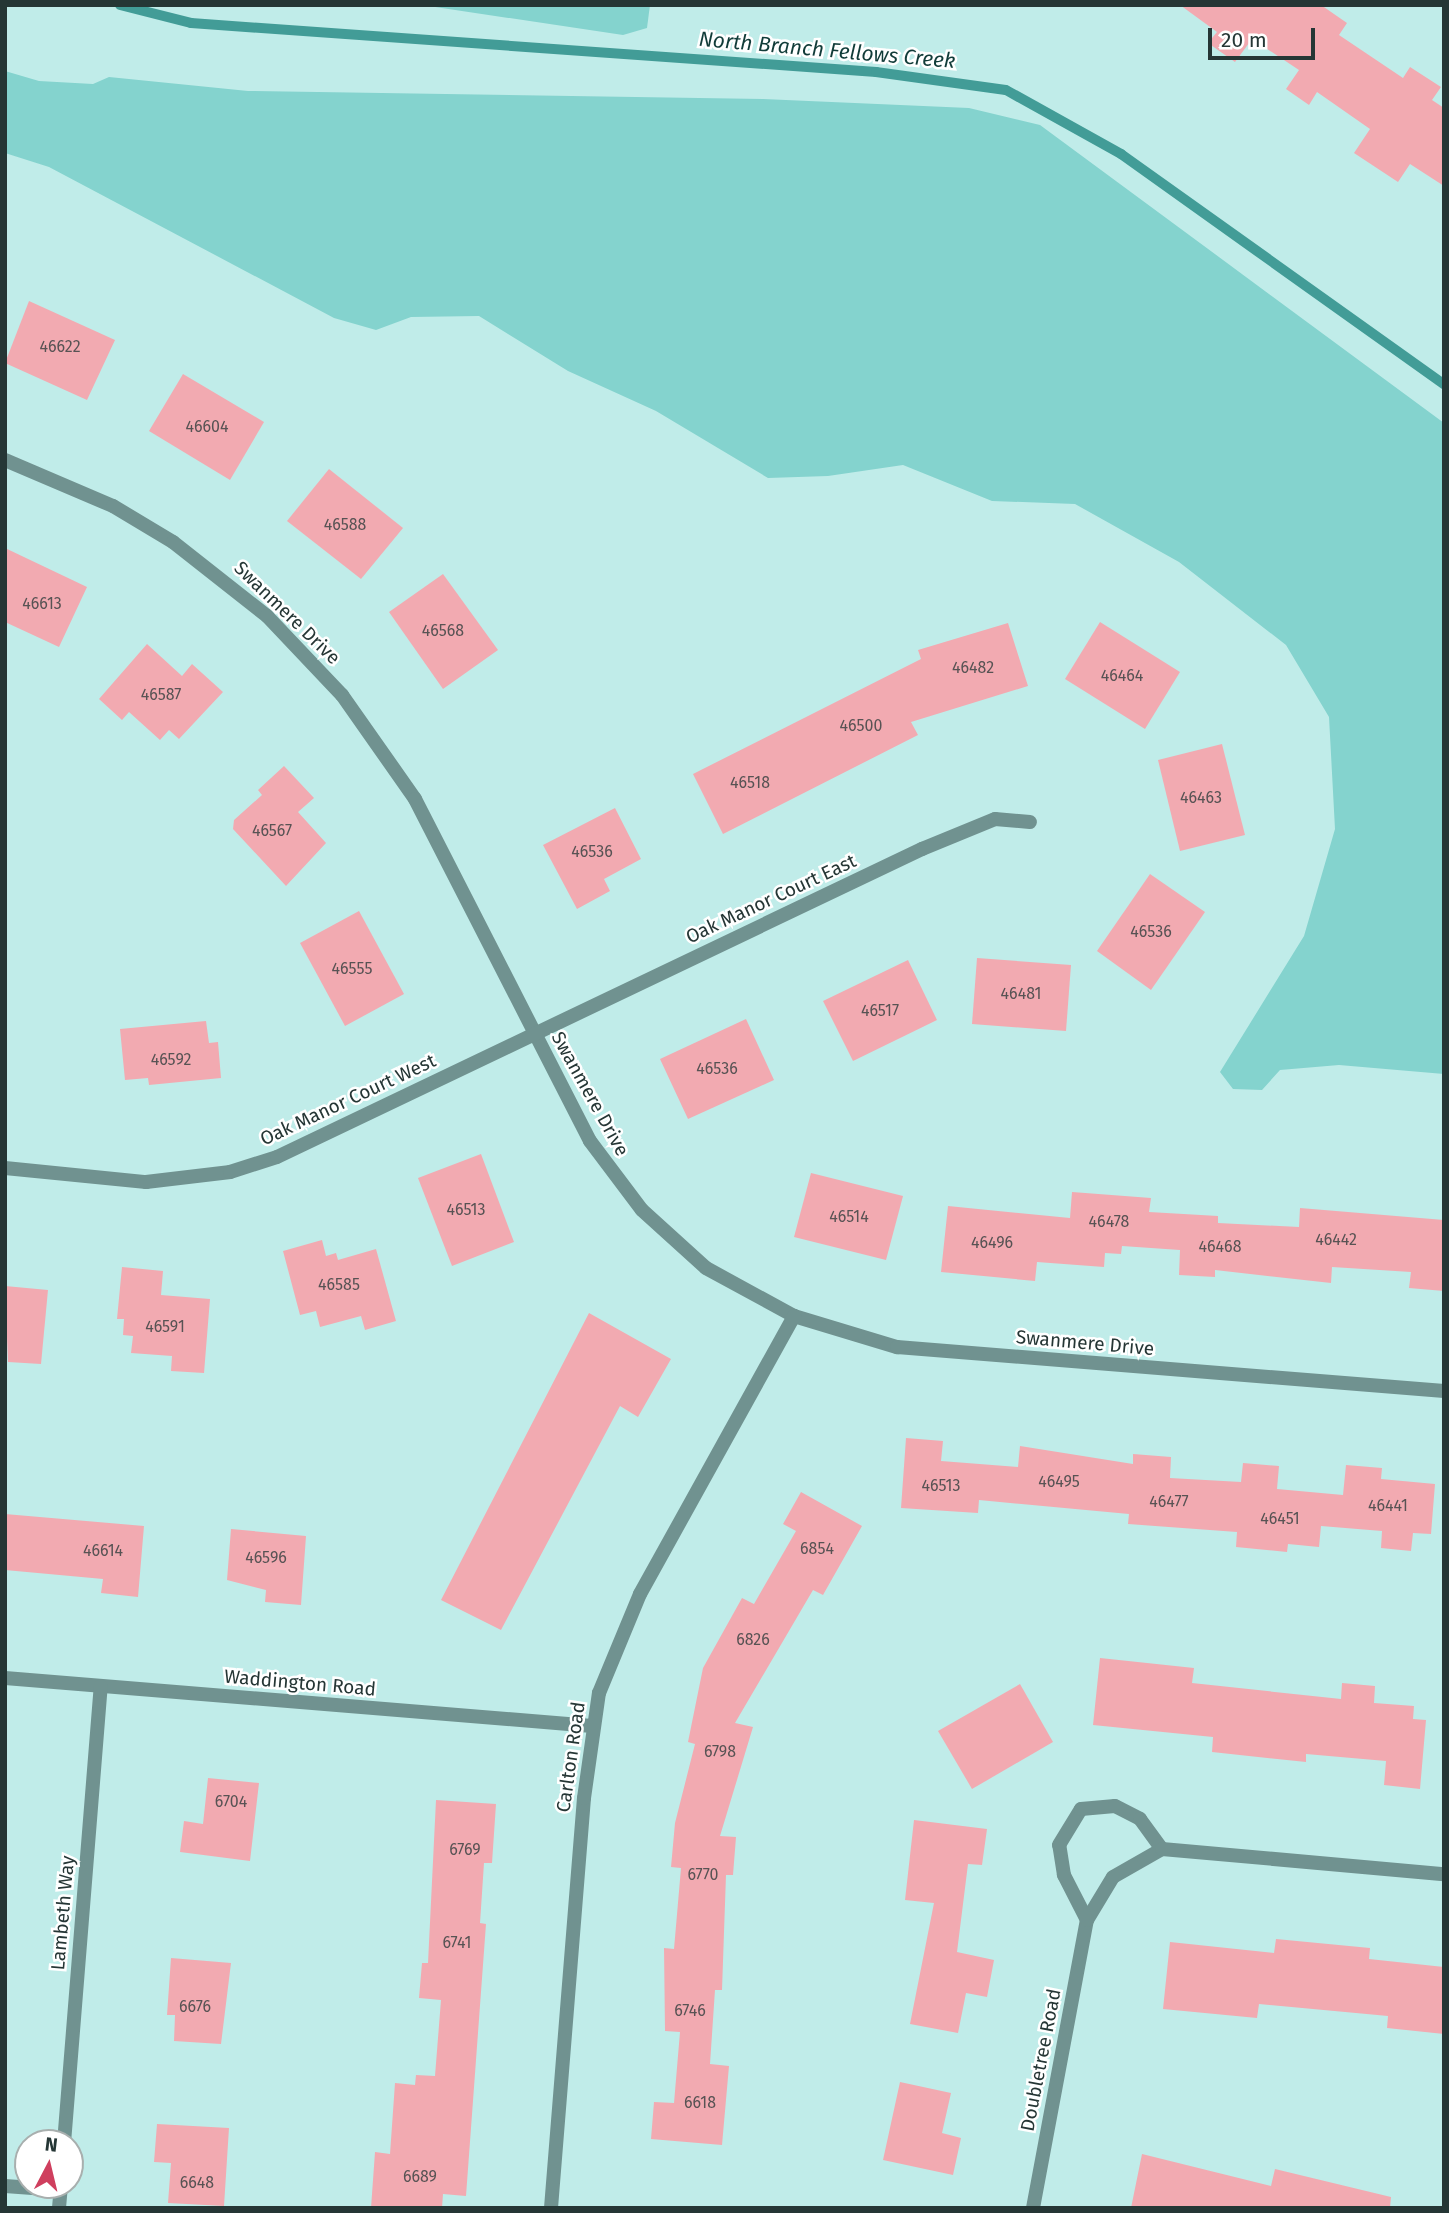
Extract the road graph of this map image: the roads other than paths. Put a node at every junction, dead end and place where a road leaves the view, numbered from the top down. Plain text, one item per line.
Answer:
1 (5, 460) edge
2 (1030, 822) dead end
3 (533, 1032) junction
4 (5, 1168) edge
5 (794, 1316) junction
6 (1444, 1391) edge
7 (5, 1678) edge
8 (101, 1686) junction
9 (592, 1726) junction
10 (1162, 1849) junction
11 (1444, 1874) edge
12 (1087, 1920) junction
13 (65, 2129) edge
14 (551, 2208) edge
15 (1033, 2208) edge

1 - 3 street, Swanmere Drive
2 - 3 street, Oak Manor Court East
3 - 4 street, Oak Manor Court West
3 - 5 street, Swanmere Drive
5 - 6 street, Swanmere Drive
5 - 9 street, Carlton Road
7 - 8 street, Waddington Road
8 - 9 street, Waddington Road
8 - 13 street, Lambeth Way
9 - 14 street, Carlton Road
10 - 11 street
10 - 12 street, Doubletree Road
10 - 12 street
12 - 15 street, Doubletree Road

